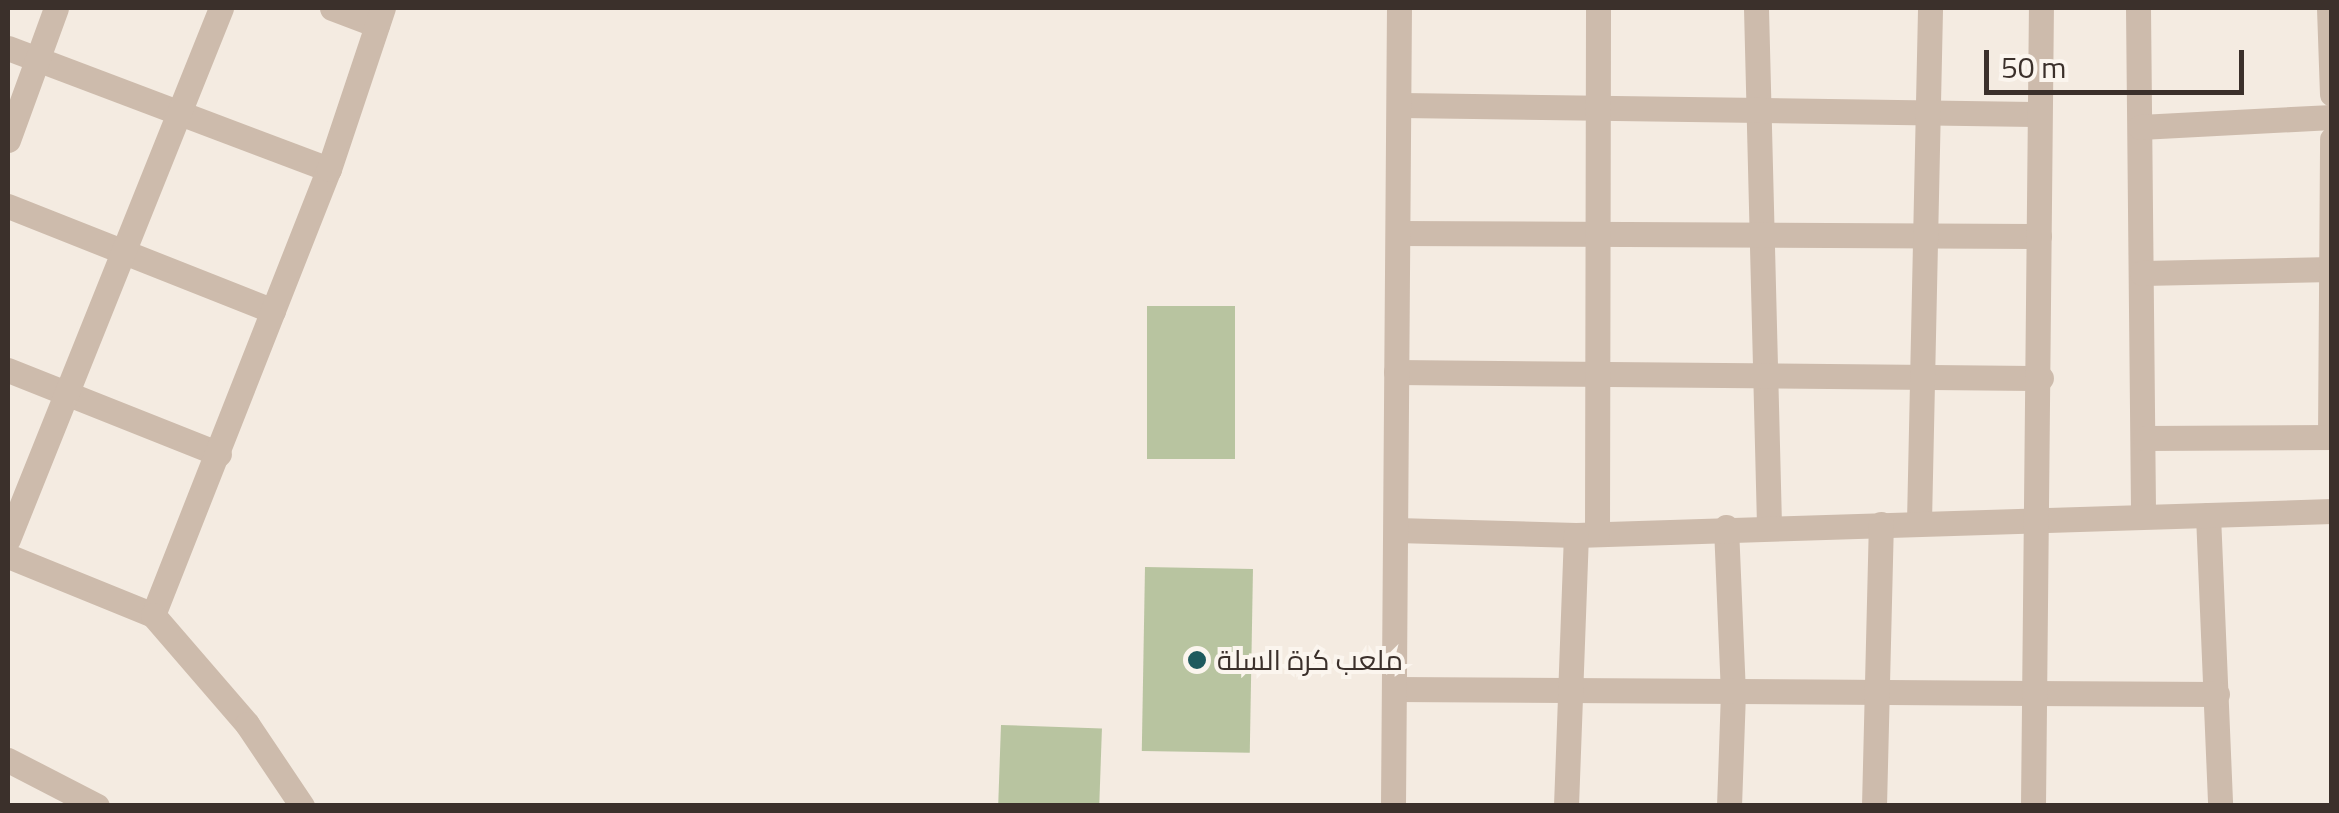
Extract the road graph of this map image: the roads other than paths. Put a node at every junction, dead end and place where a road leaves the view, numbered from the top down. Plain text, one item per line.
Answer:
1 (56, 8) edge
2 (220, 8) edge
3 (332, 8) edge
4 (1399, 8) edge
5 (1598, 8) edge
6 (1756, 8) edge
7 (1930, 8) edge
8 (2041, 8) edge
9 (2138, 8) edge
10 (2329, 8) edge
11 (380, 16) edge
12 (8, 48) edge
13 (36, 60) junction
14 (2332, 94) edge
15 (1402, 105) junction
16 (1597, 109) junction
17 (178, 112) junction
18 (1756, 112) junction
19 (1930, 114) junction
20 (2038, 114) junction
21 (2332, 117) edge
22 (2140, 127) junction
23 (2332, 139) edge
24 (8, 140) edge
25 (329, 169) junction
26 (8, 206) edge
27 (1758, 231) junction
28 (1398, 232) junction
29 (1930, 234) junction
30 (1595, 235) junction
31 (2038, 236) junction
32 (122, 252) junction
33 (2330, 269) edge
34 (2142, 273) junction
35 (273, 312) junction
36 (8, 370) edge
37 (1396, 372) junction
38 (1765, 374) junction
39 (1924, 377) junction
40 (1594, 378) junction
41 (2041, 378) junction
42 (69, 394) junction
43 (2331, 437) edge
44 (2145, 438) junction
45 (219, 454) junction
46 (2332, 511) edge
47 (2144, 514) junction
48 (2208, 515) junction
49 (2032, 518) junction
50 (1919, 522) junction
51 (1881, 524) junction
52 (1769, 526) junction
53 (1726, 527) junction
54 (1396, 530) junction
55 (1586, 534) junction
56 (8, 538) edge
57 (8, 556) edge
58 (153, 615) junction
59 (1568, 688) junction
60 (1395, 689) junction
61 (1733, 692) junction
62 (1878, 692) junction
63 (2217, 694) junction
64 (2034, 695) junction
65 (12, 769) edge
66 (96, 806) edge
67 (302, 806) edge
68 (1394, 806) edge
69 (1566, 806) edge
70 (1729, 806) edge
71 (1874, 806) edge
72 (2033, 806) edge
73 (2220, 806) edge

1 - 13 street
2 - 17 street
3 - 11 street
4 - 15 street
5 - 16 street
6 - 18 street
7 - 19 street
8 - 20 street
9 - 22 street
10 - 14 street
11 - 25 street
12 - 13 street
13 - 17 street
13 - 24 street
15 - 16 street
15 - 28 street
16 - 18 street
16 - 30 street
17 - 25 street
17 - 32 street
18 - 19 street
18 - 27 street
19 - 20 street
19 - 29 street
20 - 31 street
21 - 22 street
22 - 34 street
23 - 33 street
25 - 35 street
26 - 32 street
27 - 29 street
27 - 30 street
27 - 38 street
28 - 30 street
28 - 37 street
29 - 31 street
29 - 39 street
30 - 40 street
31 - 41 street
32 - 35 street
32 - 42 street
33 - 34 street
33 - 43 street
34 - 44 street
35 - 45 street
36 - 42 street
37 - 40 street
37 - 54 street
38 - 39 street
38 - 40 street
38 - 52 street
39 - 41 street
39 - 50 street
40 - 55 street
41 - 49 street
42 - 45 street
42 - 56 street
43 - 44 street
44 - 47 street
45 - 58 street
46 - 48 street
47 - 48 street
47 - 49 street
48 - 63 street
49 - 50 street
49 - 64 street
50 - 51 street
51 - 52 street
51 - 62 street
52 - 53 street
53 - 55 street
53 - 61 street
54 - 55 street
54 - 60 street
55 - 59 street
57 - 58 street
58 - 67 street
59 - 60 street
59 - 61 street
59 - 69 street
60 - 68 street
61 - 62 street
61 - 70 street
62 - 64 street
62 - 71 street
63 - 64 street
63 - 73 street
64 - 72 street
65 - 66 street

